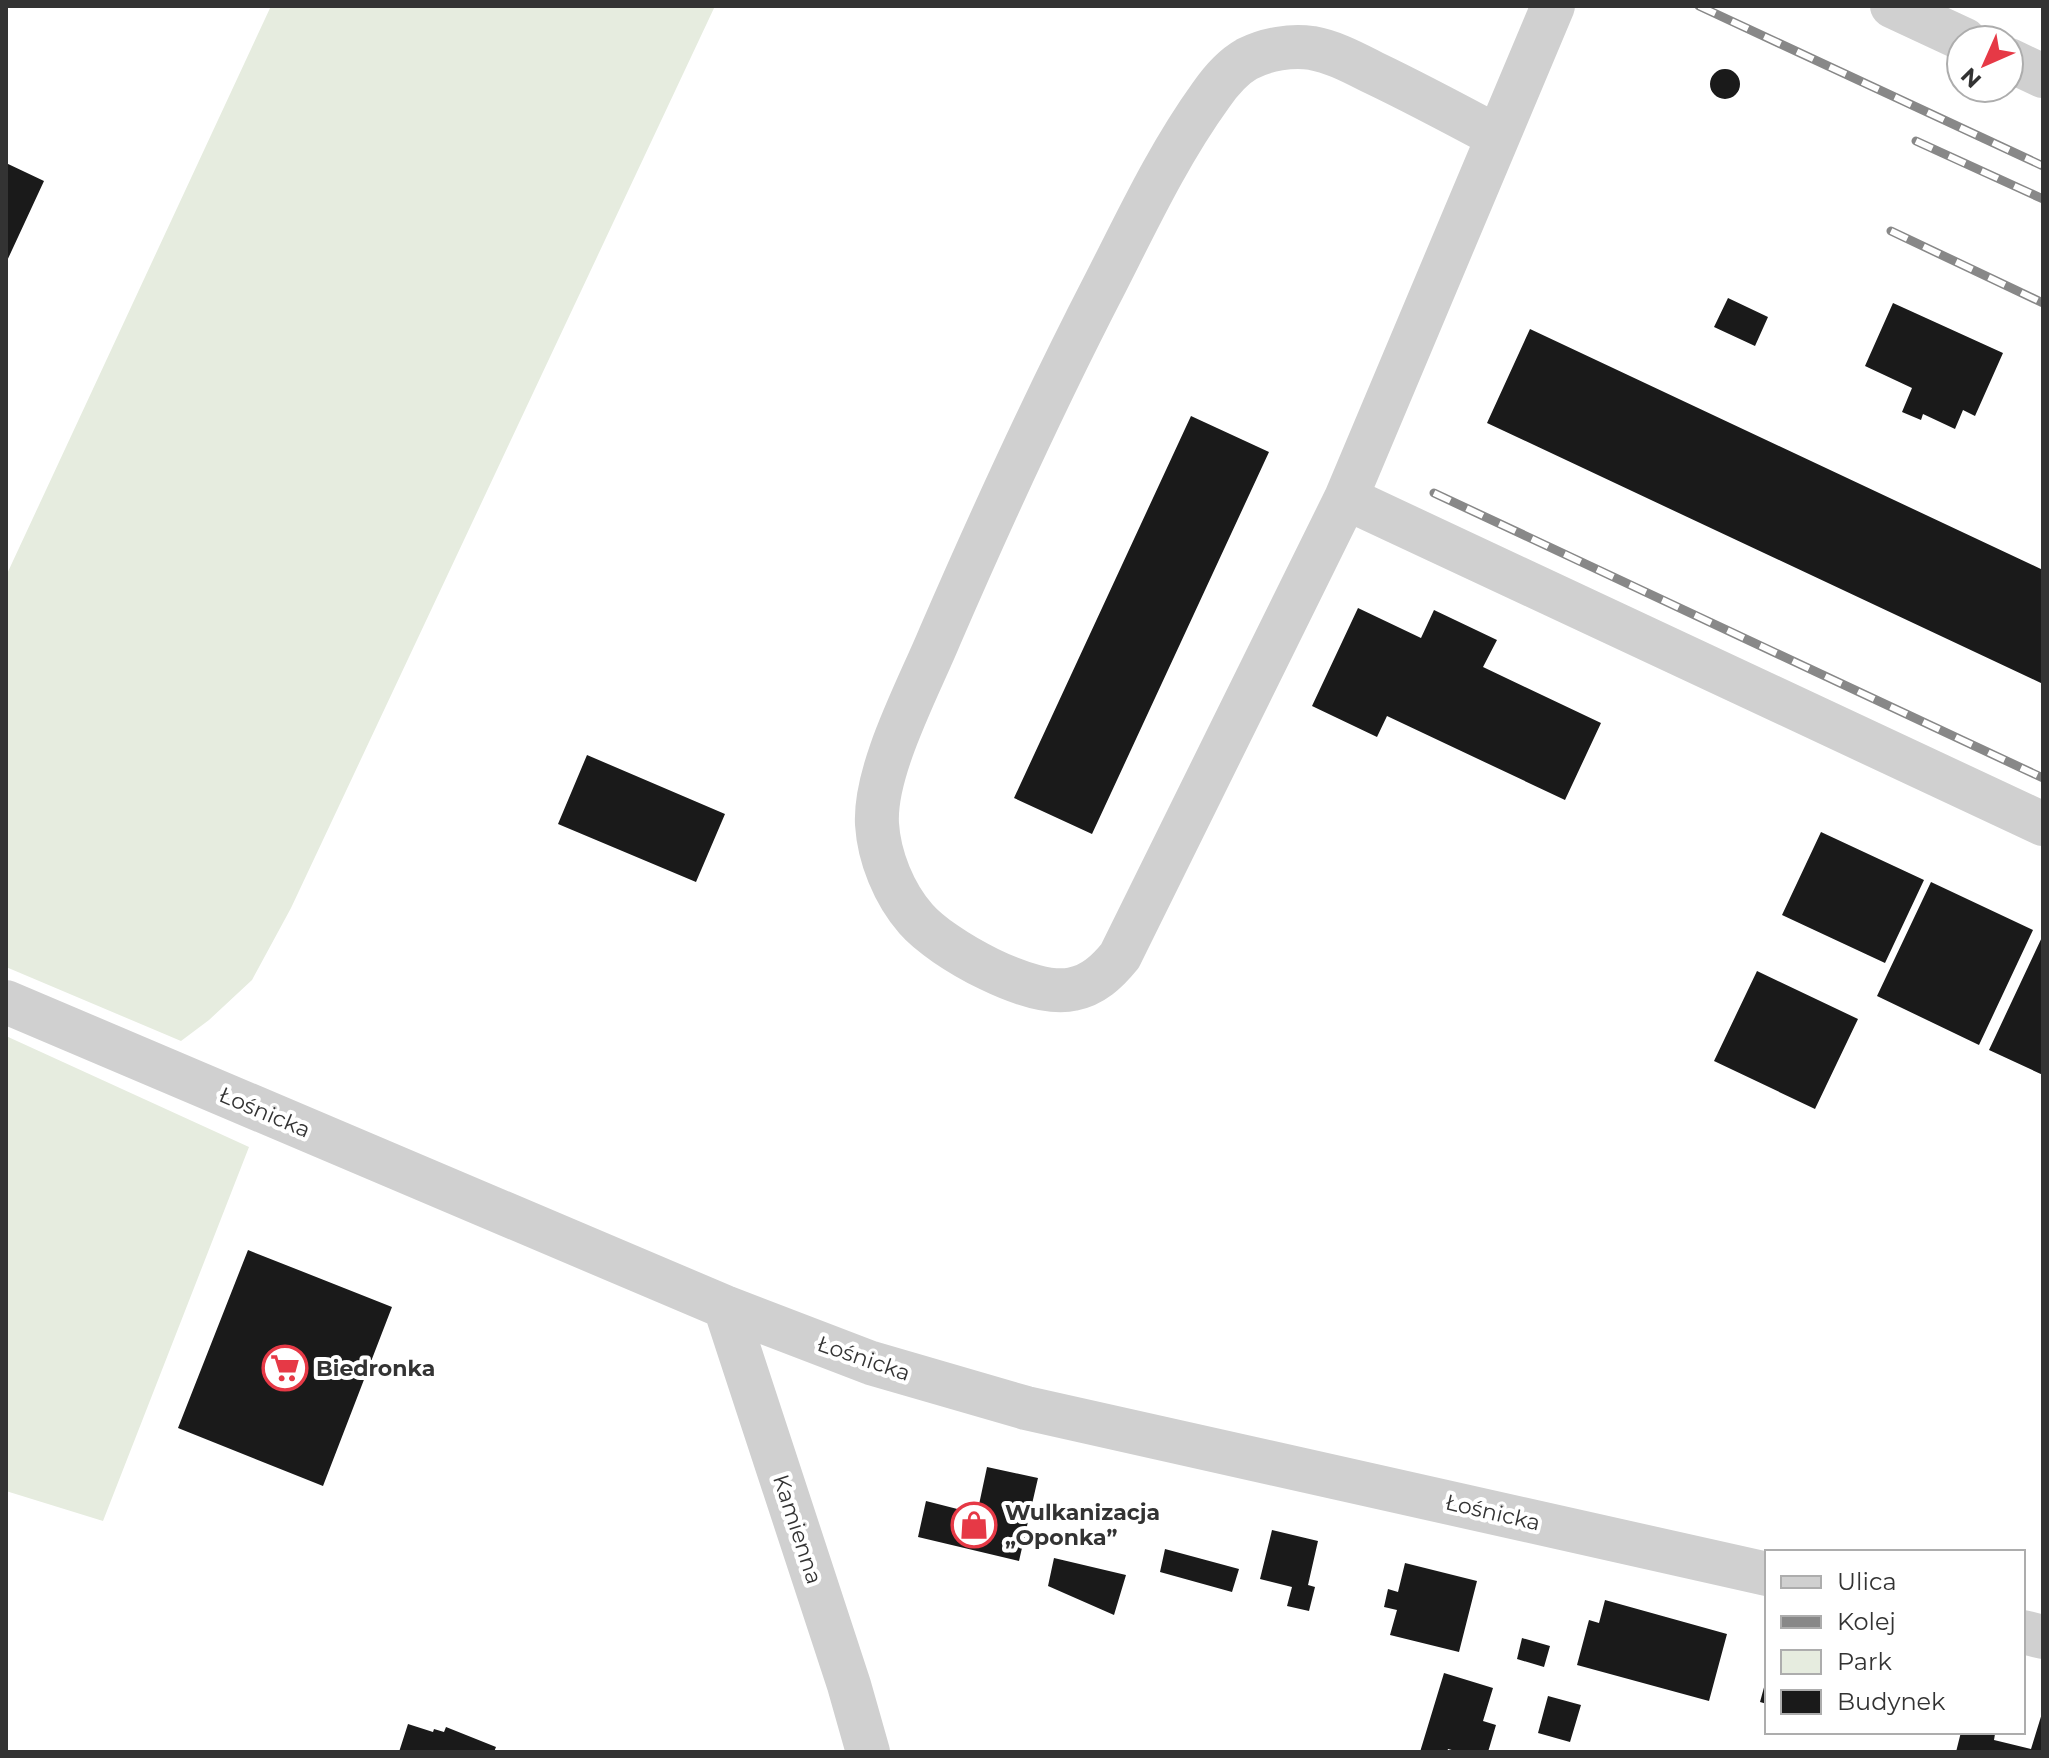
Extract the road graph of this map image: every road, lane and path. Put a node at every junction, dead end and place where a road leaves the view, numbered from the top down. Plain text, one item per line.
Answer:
1 (1553, 6) edge
2 (1892, 6) edge
3 (1945, 31) edge
4 (1498, 137) junction
5 (1346, 498) junction
6 (2043, 824) edge
7 (6, 1002) edge
8 (725, 1307) junction
9 (1765, 1574) edge
10 (868, 1752) edge

1 - 4 street
2 - 3 street
4 - 5 street
4 - 5 street
5 - 6 street
7 - 8 street, Łośnicka
8 - 9 street, Łośnicka
8 - 10 street, Kamienna

